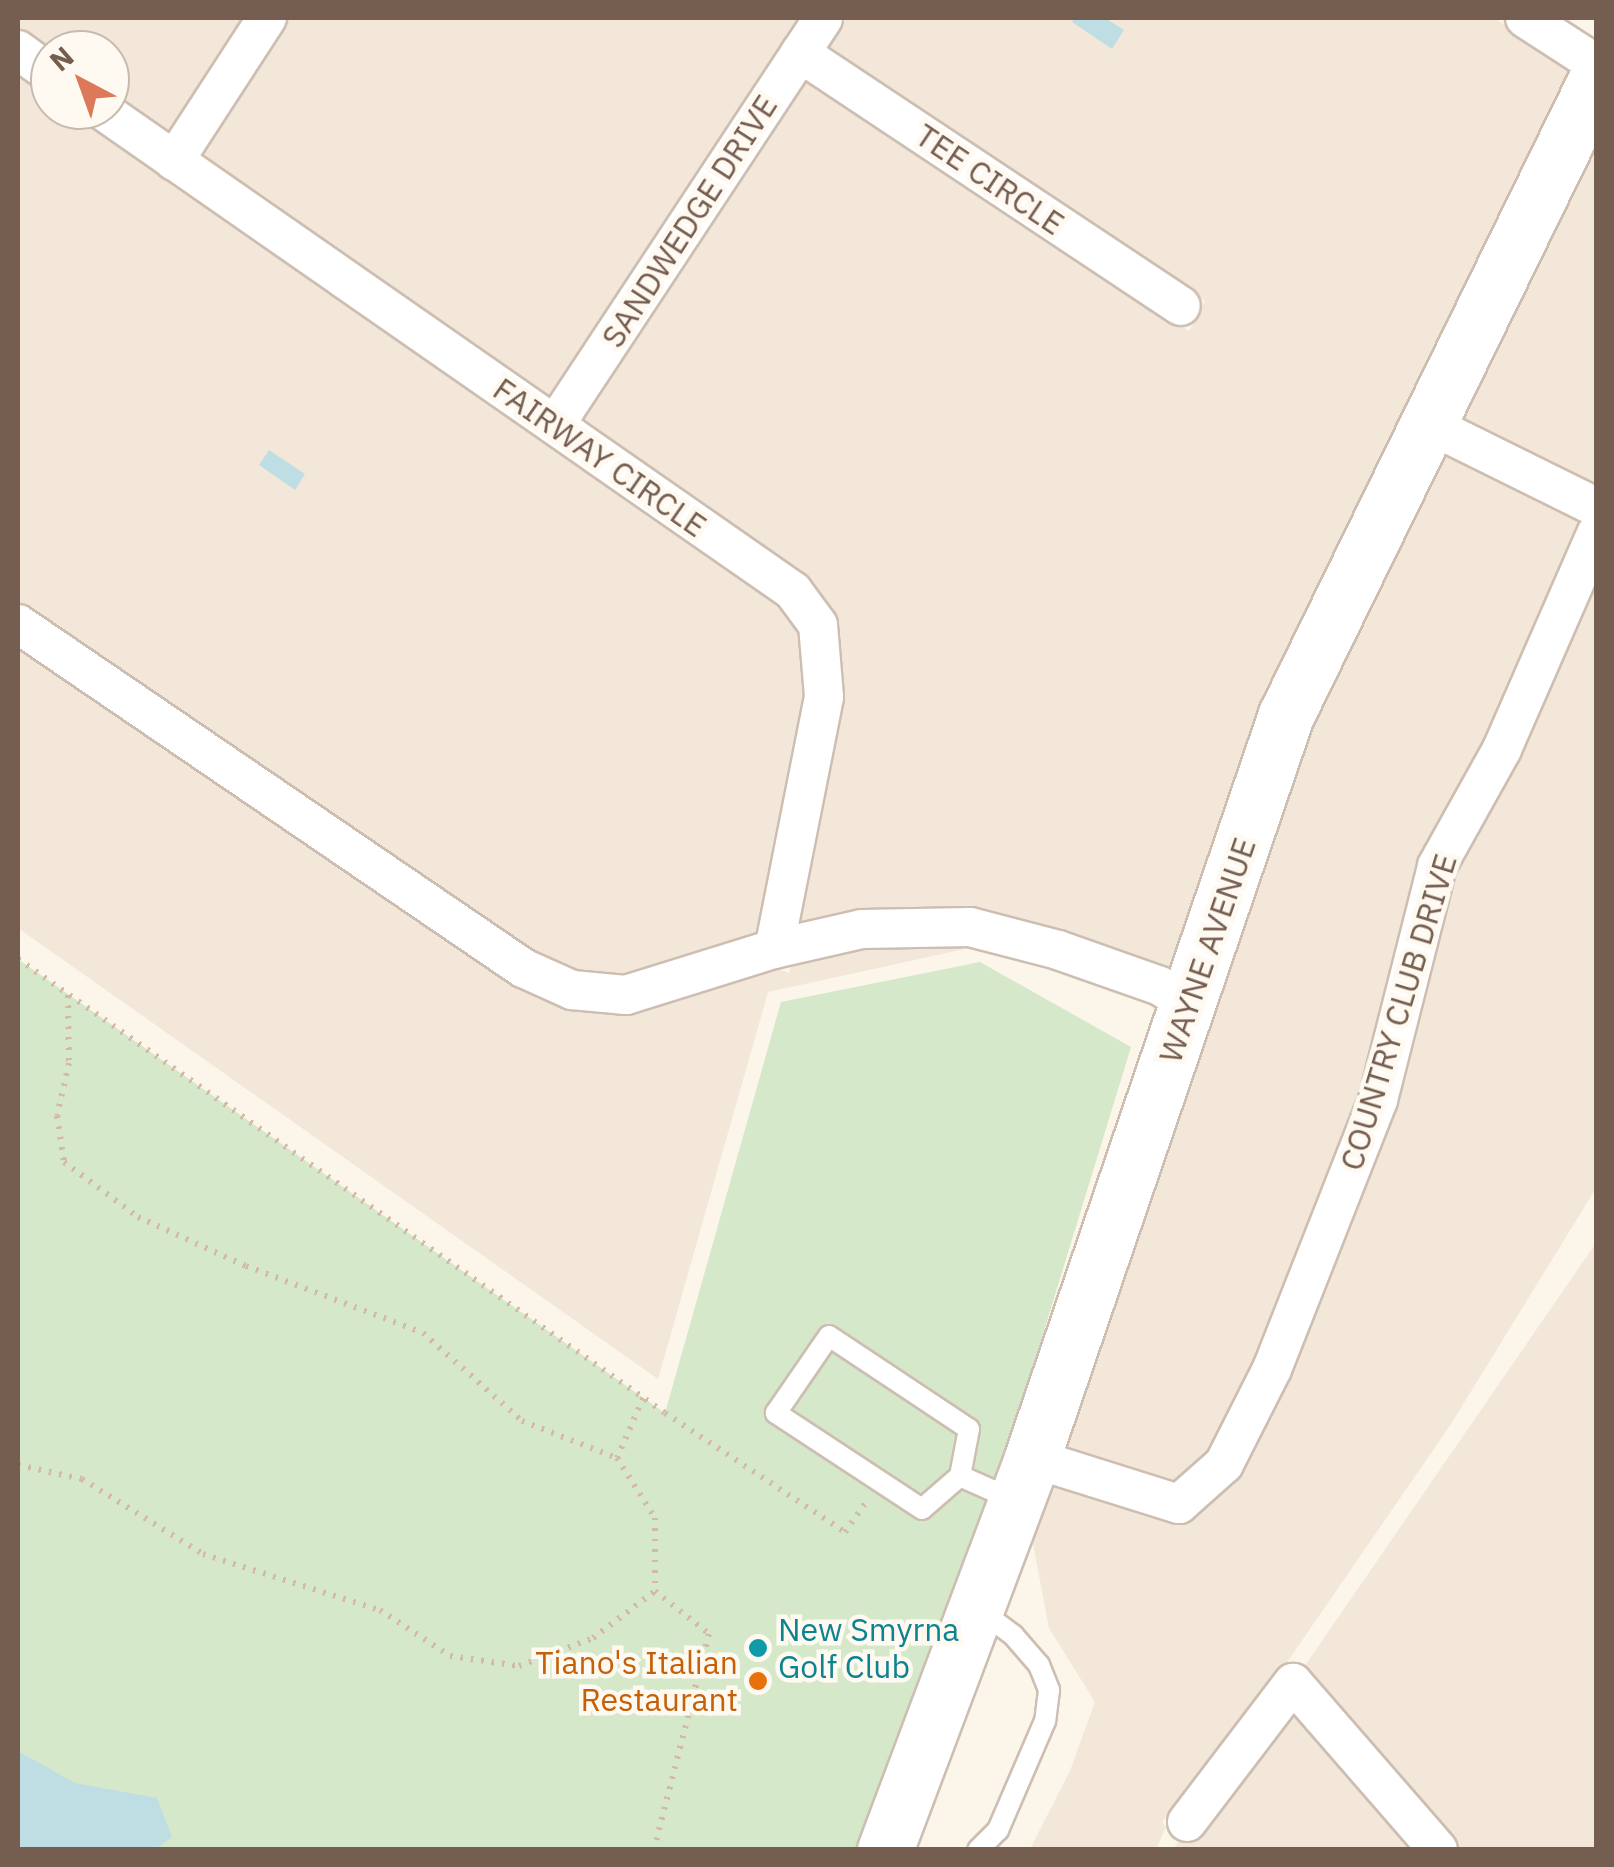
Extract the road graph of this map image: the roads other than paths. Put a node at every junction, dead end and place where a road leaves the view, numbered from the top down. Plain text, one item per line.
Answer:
1 (267, 18) edge
2 (824, 18) edge
3 (1525, 18) edge
4 (800, 53) junction
5 (1596, 64) edge
6 (1596, 80) edge
7 (130, 130) edge
8 (174, 161) junction
9 (1181, 306) dead end
10 (1428, 424) junction
11 (555, 425) junction
12 (1596, 507) edge
13 (1592, 555) edge
14 (18, 624) edge
15 (774, 949) junction
16 (1189, 1004) junction
17 (960, 1476) junction
18 (1024, 1480) junction
19 (976, 1608) junction
20 (1187, 1822) dead end
21 (885, 1850) edge
22 (978, 1850) edge
23 (1438, 1850) edge

1 - 8 street
2 - 4 street, SANDWEDGE DRIVE
3 - 5 street
4 - 9 street, TEE CIRCLE
4 - 11 street, SANDWEDGE DRIVE
6 - 10 street, WAYNE AVENUE
7 - 8 street, FAIRWAY CIRCLE
8 - 11 street, FAIRWAY CIRCLE
10 - 12 street
10 - 16 street, WAYNE AVENUE
11 - 15 street, FAIRWAY CIRCLE
13 - 18 street, COUNTRY CLUB DRIVE
14 - 15 street
15 - 16 street
16 - 18 street, WAYNE AVENUE
17 - 17 lane
17 - 18 lane
18 - 19 street, WAYNE AVENUE
19 - 21 street, WAYNE AVENUE
19 - 22 lane
20 - 23 street

